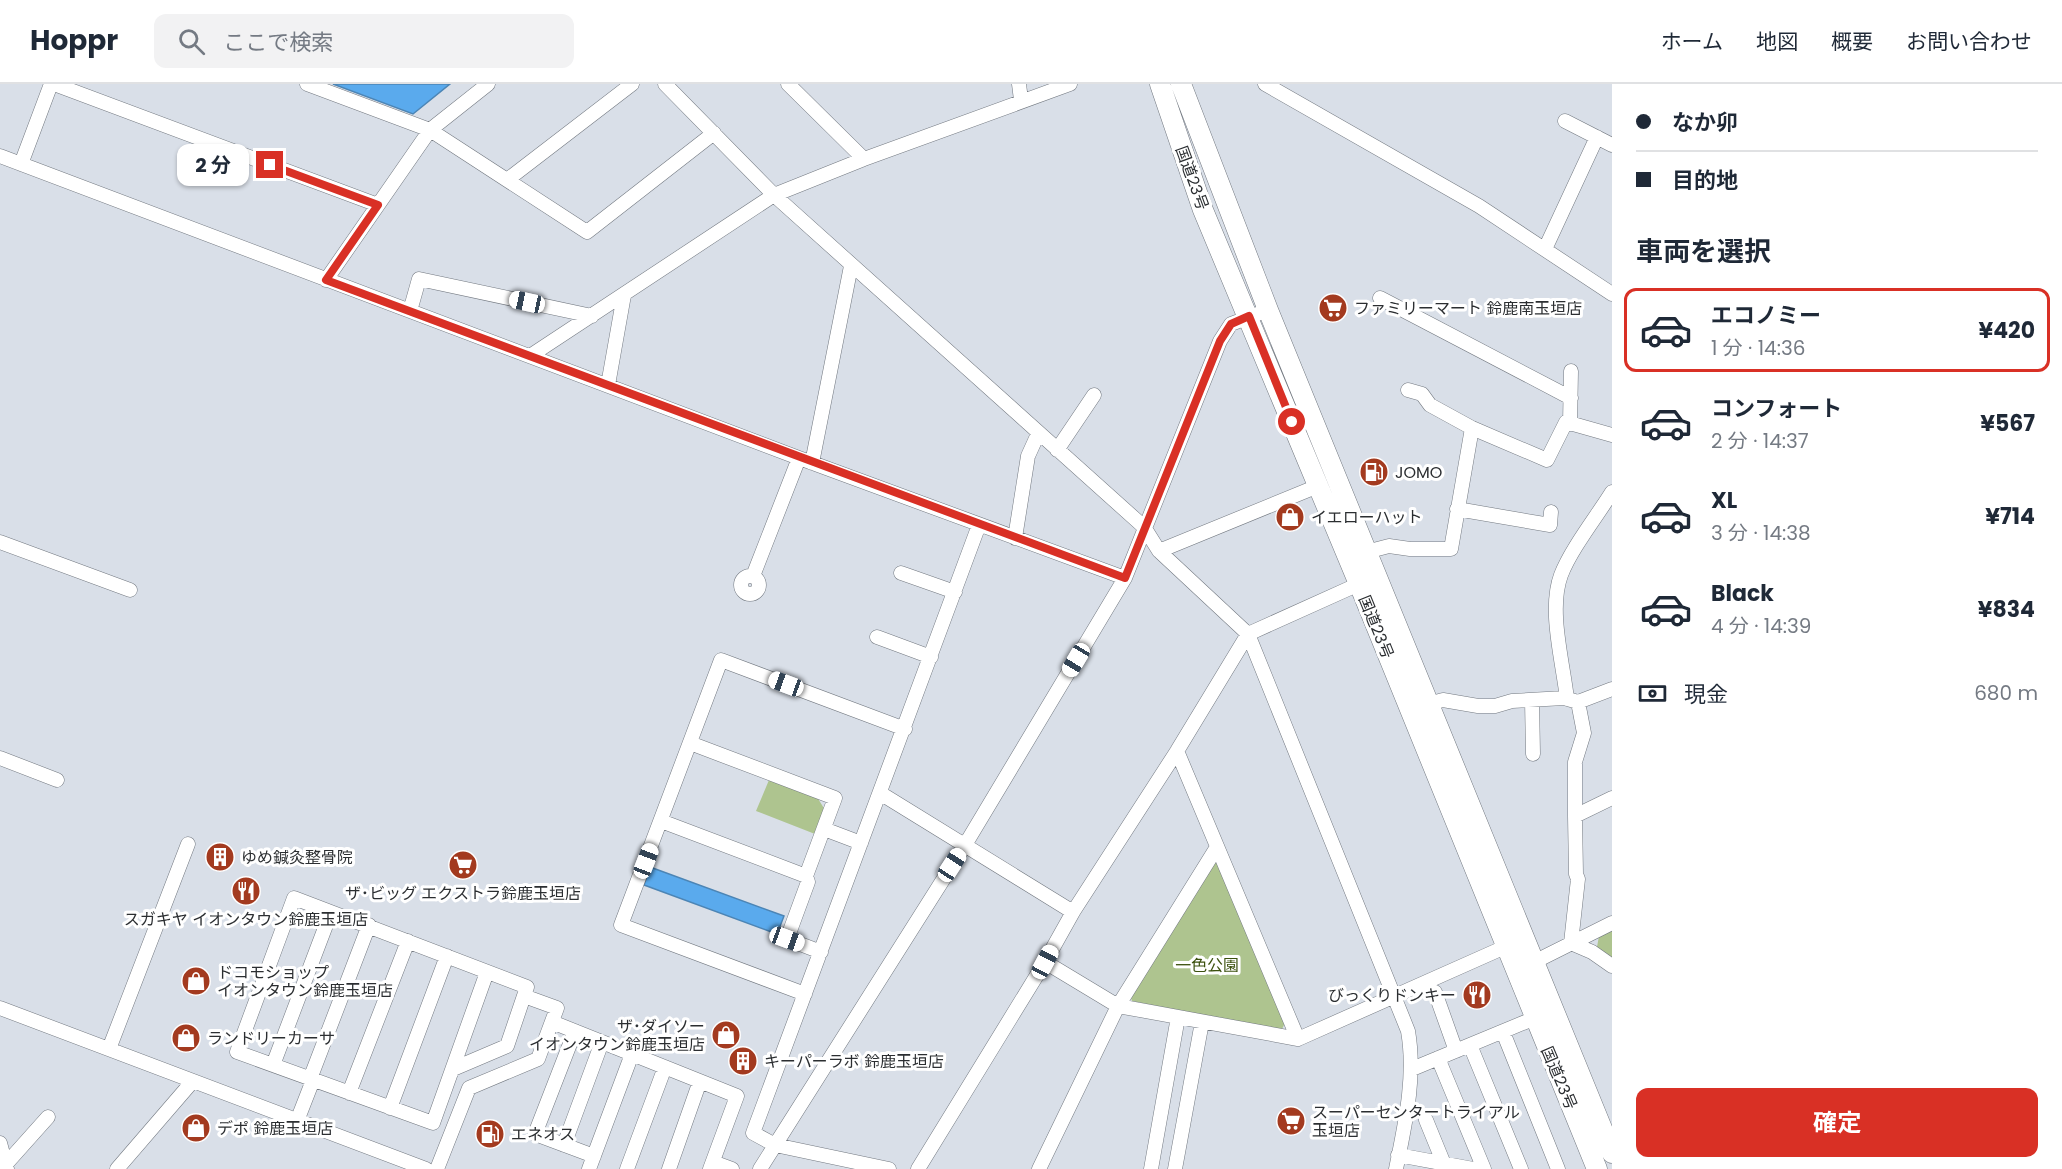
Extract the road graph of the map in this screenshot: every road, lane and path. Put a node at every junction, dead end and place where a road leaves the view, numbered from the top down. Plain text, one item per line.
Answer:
1 (52, 84) edge
2 (307, 84) edge
3 (488, 84) edge
4 (633, 84) edge
5 (665, 84) edge
6 (1019, 84) edge
7 (1070, 84) edge
8 (1160, 84) edge
9 (1181, 84) edge
10 (1265, 84) edge
11 (793, 85) edge
12 (1021, 100) junction
13 (1565, 121) dead end
14 (430, 130) junction
15 (714, 132) junction
16 (1597, 137) junction
17 (1612, 145) edge
18 (0, 156) edge
19 (864, 159) junction
20 (21, 164) junction
21 (507, 180) junction
22 (774, 195) junction
23 (378, 205) junction
24 (1545, 249) junction
25 (851, 266) junction
26 (326, 280) junction
27 (1612, 294) edge
28 (624, 295) junction
29 (1380, 297) dead end
30 (1269, 310) junction
31 (410, 311) junction
32 (592, 316) junction
33 (1249, 316) junction
34 (530, 356) junction
35 (1571, 371) dead end
36 (608, 385) junction
37 (1408, 390) dead end
38 (1094, 395) dead end
39 (1571, 398) junction
40 (1570, 424) junction
41 (1472, 428) junction
42 (1038, 434) junction
43 (1612, 435) edge
44 (1057, 450) junction
45 (806, 461) junction
46 (1318, 486) junction
47 (1612, 492) edge
48 (1457, 509) junction
49 (1551, 512) dead end
50 (979, 525) junction
51 (1144, 527) junction
52 (1015, 538) junction
53 (0, 542) edge
54 (1159, 551) junction
55 (1366, 552) junction
56 (901, 573) dead end
57 (753, 576) dead end
58 (1125, 578) junction
59 (1359, 584) junction
60 (130, 590) dead end
61 (955, 592) junction
62 (1248, 634) junction
63 (877, 637) dead end
64 (931, 657) junction
65 (1612, 689) edge
66 (1532, 700) junction
67 (1572, 700) junction
68 (1428, 704) junction
69 (905, 729) junction
70 (690, 743) junction
71 (1177, 751) junction
72 (1533, 754) dead end
73 (0, 758) edge
74 (57, 780) dead end
75 (880, 793) junction
76 (1612, 798) edge
77 (1575, 816) junction
78 (661, 821) junction
79 (824, 829) junction
80 (861, 843) junction
81 (188, 844) dead end
82 (965, 845) junction
83 (1217, 847) junction
84 (806, 876) junction
85 (331, 912) junction
86 (1073, 912) junction
87 (1612, 923) edge
88 (369, 925) junction
89 (408, 941) junction
90 (1571, 943) junction
91 (1505, 947) junction
92 (821, 952) junction
93 (447, 956) junction
94 (1045, 962) junction
95 (1534, 962) junction
96 (1612, 966) edge
97 (488, 972) junction
98 (1434, 992) dead end
99 (805, 994) junction
100 (524, 996) junction
101 (1396, 997) junction
102 (1118, 1006) junction
103 (1, 1013) edge
104 (1178, 1017) junction
105 (1534, 1018) junction
106 (552, 1022) junction
107 (1202, 1022) junction
108 (575, 1031) junction
109 (1503, 1032) junction
110 (1298, 1039) junction
111 (602, 1042) junction
112 (1470, 1045) junction
113 (110, 1049) junction
114 (1456, 1051) junction
115 (632, 1054) junction
116 (1438, 1058) junction
117 (273, 1065) junction
118 (665, 1067) junction
119 (453, 1069) junction
120 (1412, 1069) junction
121 (311, 1079) junction
122 (700, 1081) junction
123 (192, 1082) junction
124 (349, 1093) junction
125 (390, 1108) junction
126 (48, 1117) dead end
127 (1426, 1120) dead end
128 (297, 1121) junction
129 (0, 1143) edge
130 (564, 1145) junction
131 (775, 1145) junction
132 (1612, 1153) edge
133 (591, 1162) edge
134 (1397, 1162) edge
135 (1444, 1164) junction
136 (711, 1165) edge
137 (7, 1166) edge
138 (117, 1169) edge
139 (425, 1169) edge
140 (437, 1169) edge
141 (627, 1169) edge
142 (669, 1169) edge
143 (732, 1169) edge
144 (760, 1169) edge
145 (889, 1169) edge
146 (918, 1169) edge
147 (1039, 1169) edge
148 (1151, 1169) edge
149 (1175, 1169) edge
150 (1473, 1169) edge
151 (1484, 1169) edge
152 (1521, 1169) edge
153 (1558, 1169) edge
154 (1597, 1169) edge

1 - 20 street
1 - 23 street
2 - 14 street
3 - 14 street
4 - 21 street
5 - 15 street
6 - 12 street
7 - 12 street
8 - 33 highway, 国道23号
9 - 30 highway, 国道23号
10 - 24 street
11 - 19 street
12 - 19 street
13 - 16 street
14 - 21 street
14 - 23 street
15 - 21 street
15 - 22 street
16 - 17 street
16 - 24 street
18 - 20 street
19 - 22 street
20 - 26 street
22 - 25 street
22 - 28 street
23 - 26 street
24 - 27 street
25 - 42 street
25 - 45 street
26 - 31 street
28 - 32 street
28 - 36 street
29 - 39 street
30 - 33 street
30 - 55 highway, 国道23号
31 - 32 street
31 - 34 street
32 - 34 street
33 - 46 highway, 国道23号
33 - 51 street
34 - 36 street
35 - 39 street
36 - 45 street
37 - 41 street
38 - 44 street
39 - 40 street
40 - 41 street
40 - 43 street
41 - 48 street
42 - 44 street
42 - 52 street
44 - 51 street
45 - 50 street
45 - 57 street
46 - 54 street
46 - 59 highway, 国道23号
47 - 67 street
48 - 49 street
48 - 55 street
50 - 52 street
50 - 61 street
51 - 54 street
51 - 58 street
52 - 58 street
53 - 60 street
54 - 62 street
55 - 68 highway, 国道23号
56 - 61 street
58 - 82 street
59 - 62 street
59 - 91 highway, 国道23号
61 - 64 street
62 - 71 street
62 - 101 street
63 - 64 street
64 - 69 street
65 - 67 street
66 - 67 street
66 - 68 street
66 - 72 street
67 - 77 street
68 - 95 highway, 国道23号
69 - 70 street
69 - 75 street
70 - 78 street
70 - 79 street
71 - 83 street
71 - 86 street
73 - 74 street
75 - 80 street
75 - 82 street
76 - 77 street
77 - 90 street
78 - 84 street
78 - 99 street
79 - 80 street
79 - 84 street
80 - 92 street
81 - 113 street
82 - 86 street
82 - 131 street
83 - 102 street
83 - 110 street
84 - 92 street
85 - 88 street
85 - 117 street
85 - 117 street
86 - 94 street
87 - 90 street
88 - 89 street
88 - 121 street
89 - 93 street
89 - 124 street
90 - 95 street
90 - 96 street
91 - 101 street
91 - 105 highway, 国道23号
92 - 99 street
93 - 97 street
93 - 125 street
94 - 102 street
94 - 146 street
95 - 132 highway, 国道23号
97 - 100 street
97 - 119 street
98 - 114 street
99 - 131 street
100 - 106 street
100 - 119 street
101 - 110 street
101 - 120 street
102 - 104 street
102 - 147 street
103 - 113 street
104 - 107 street
104 - 148 street
105 - 109 street
105 - 154 highway, 国道23号
106 - 108 street
106 - 140 street
107 - 110 street
107 - 149 street
108 - 111 street
108 - 130 street
109 - 112 street
109 - 153 street
111 - 115 street
111 - 130 street
112 - 114 street
112 - 152 street
113 - 123 street
114 - 116 street
115 - 118 street
115 - 133 street
116 - 120 street
116 - 151 street
117 - 121 street
118 - 122 street
118 - 141 street
119 - 125 street
120 - 134 street
121 - 124 street
121 - 128 street
122 - 136 street
122 - 142 street
123 - 128 street
123 - 138 street
124 - 125 street
126 - 137 street
127 - 135 street
128 - 139 street
129 - 137 street
130 - 133 street
131 - 144 street
131 - 145 street
134 - 135 street
135 - 150 street
136 - 143 street

